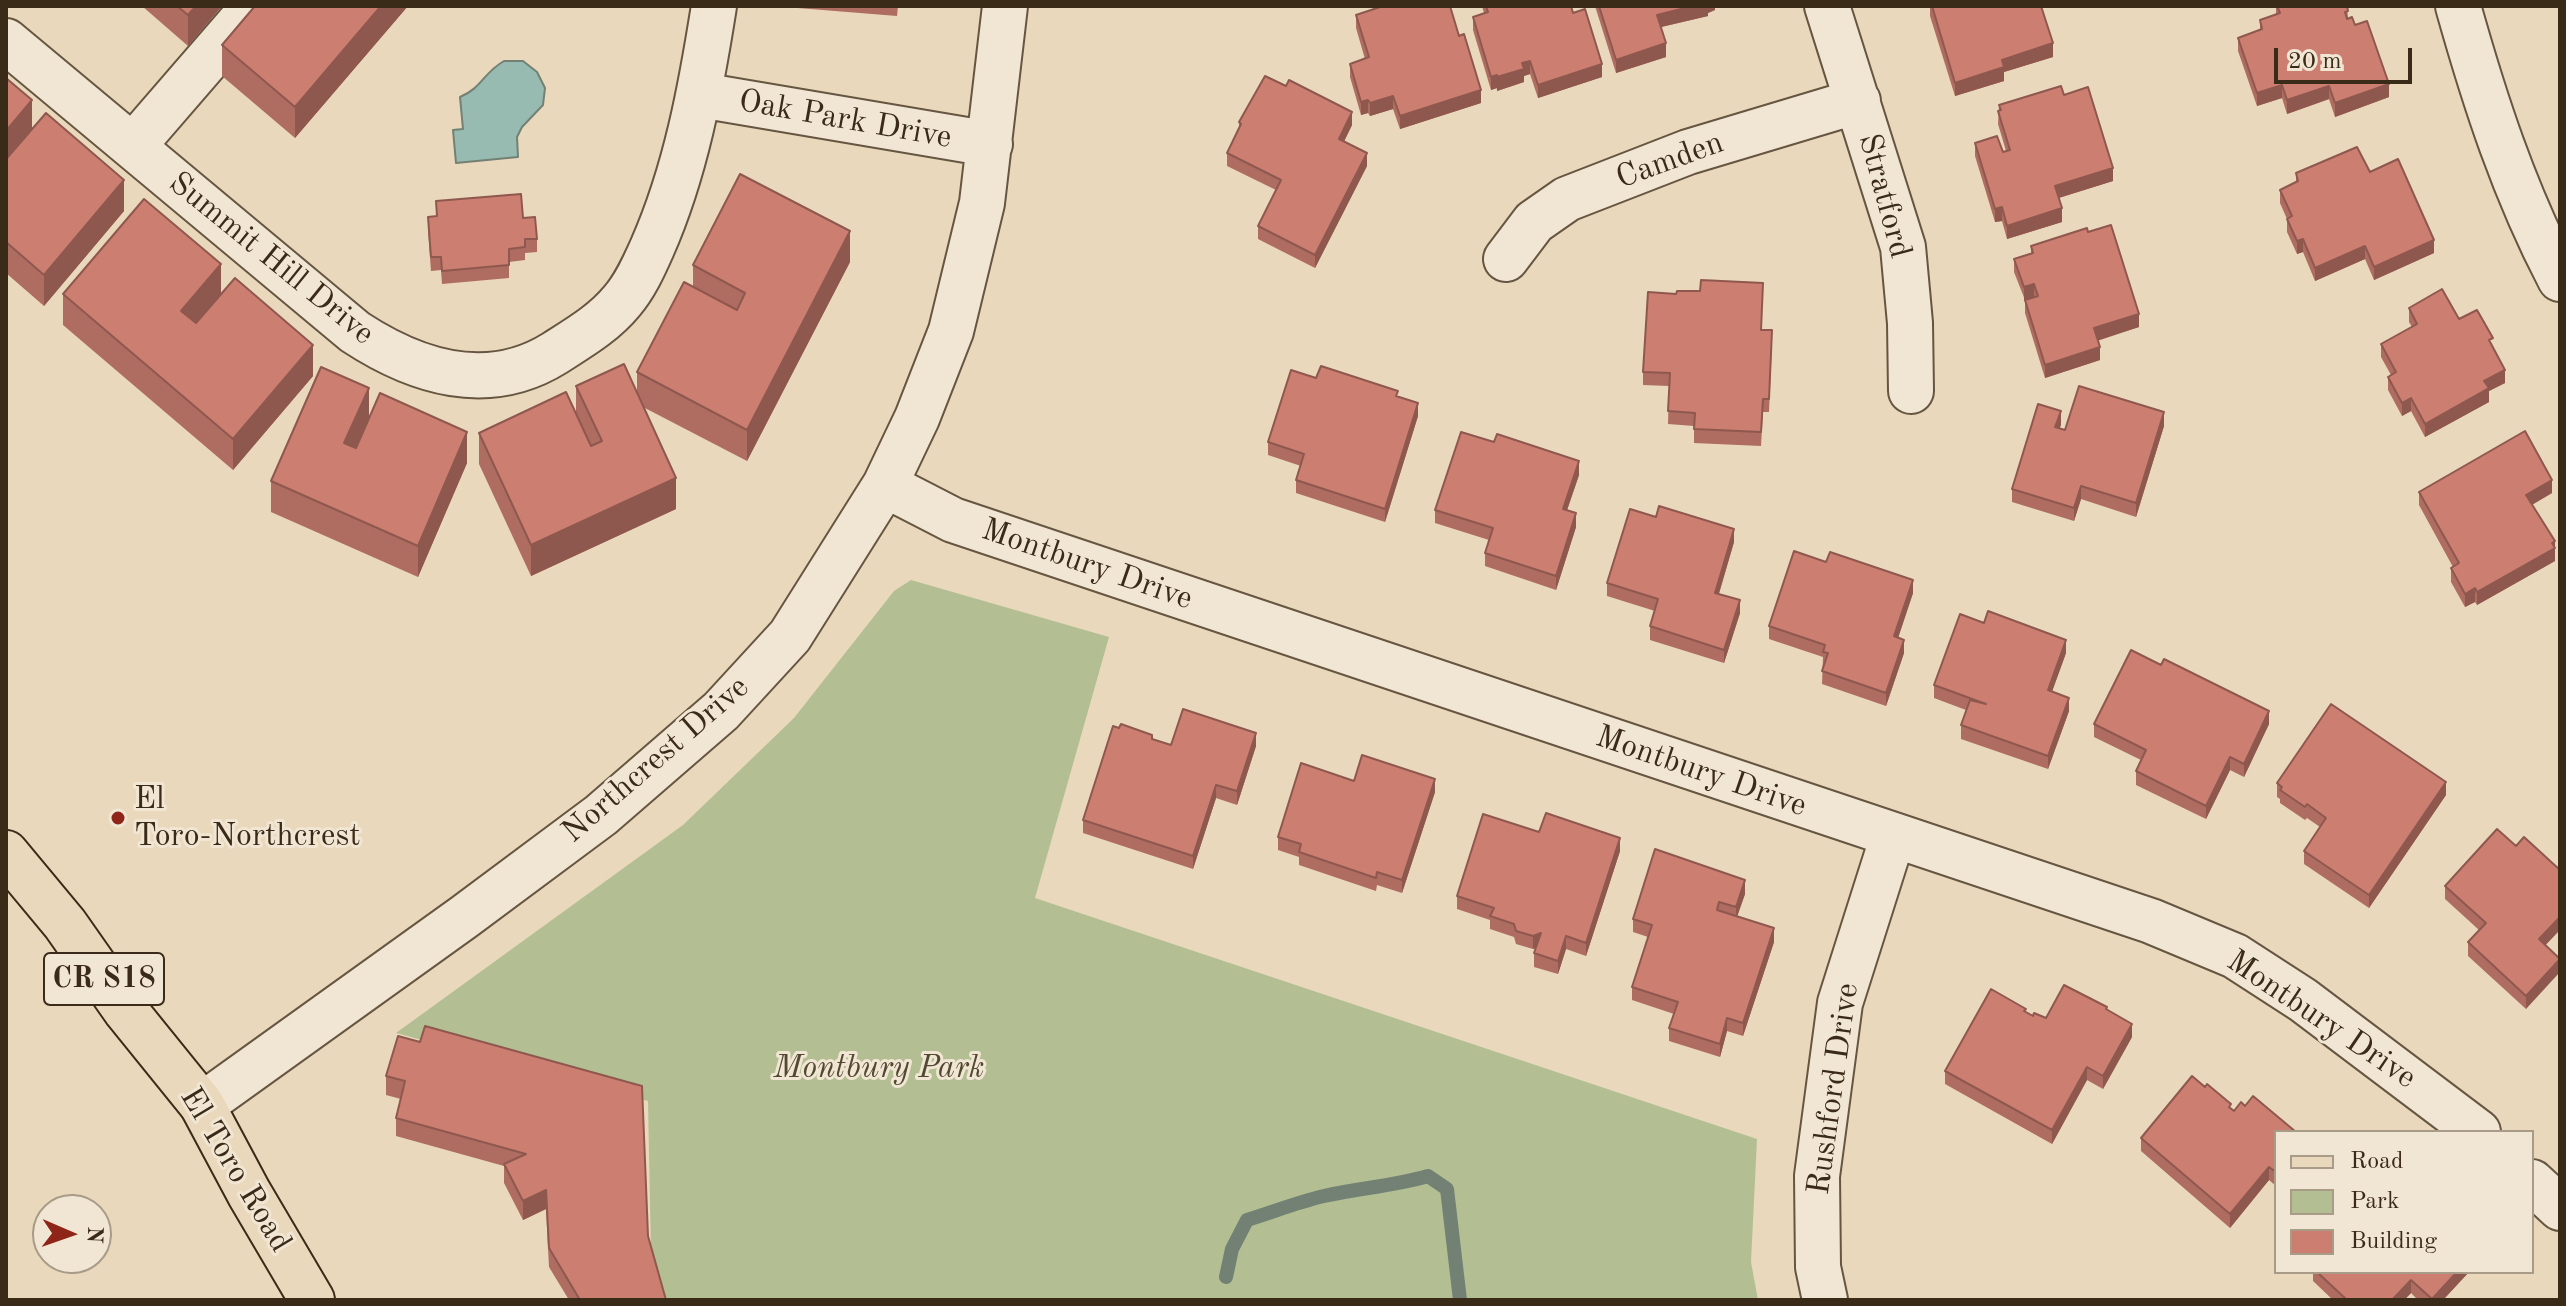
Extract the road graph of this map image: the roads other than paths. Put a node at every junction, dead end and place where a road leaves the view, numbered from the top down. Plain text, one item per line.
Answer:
1 (254, 6) edge
2 (714, 6) edge
3 (1005, 6) edge
4 (1827, 6) edge
5 (2458, 6) edge
6 (6, 41) edge
7 (700, 95) junction
8 (1858, 101) junction
9 (990, 144) junction
10 (133, 146) junction
11 (1506, 259) dead end
12 (2560, 279) edge
13 (1911, 391) dead end
14 (885, 485) junction
15 (1893, 836) junction
16 (6, 853) edge
17 (202, 1105) junction
18 (2475, 1130) edge
19 (2534, 1184) edge
20 (2560, 1208) edge
21 (312, 1300) edge
22 (1825, 1300) edge

1 - 10 street
2 - 7 street, Summit Hill Drive
3 - 9 street, Northcrest Drive
4 - 8 street, Stratford
5 - 12 street
6 - 10 street, Summit Hill Drive
7 - 9 street, Oak Park Drive
7 - 10 street, Summit Hill Drive
8 - 11 street, Camden
8 - 13 street, Stratford
9 - 14 street, Northcrest Drive
14 - 15 street, Montbury Drive
14 - 17 street, Northcrest Drive
15 - 18 street, Montbury Drive
15 - 22 street, Rushford Drive
16 - 17 main road, El Toro Road / CR S18
17 - 21 main road, El Toro Road / CR S18
19 - 20 street

